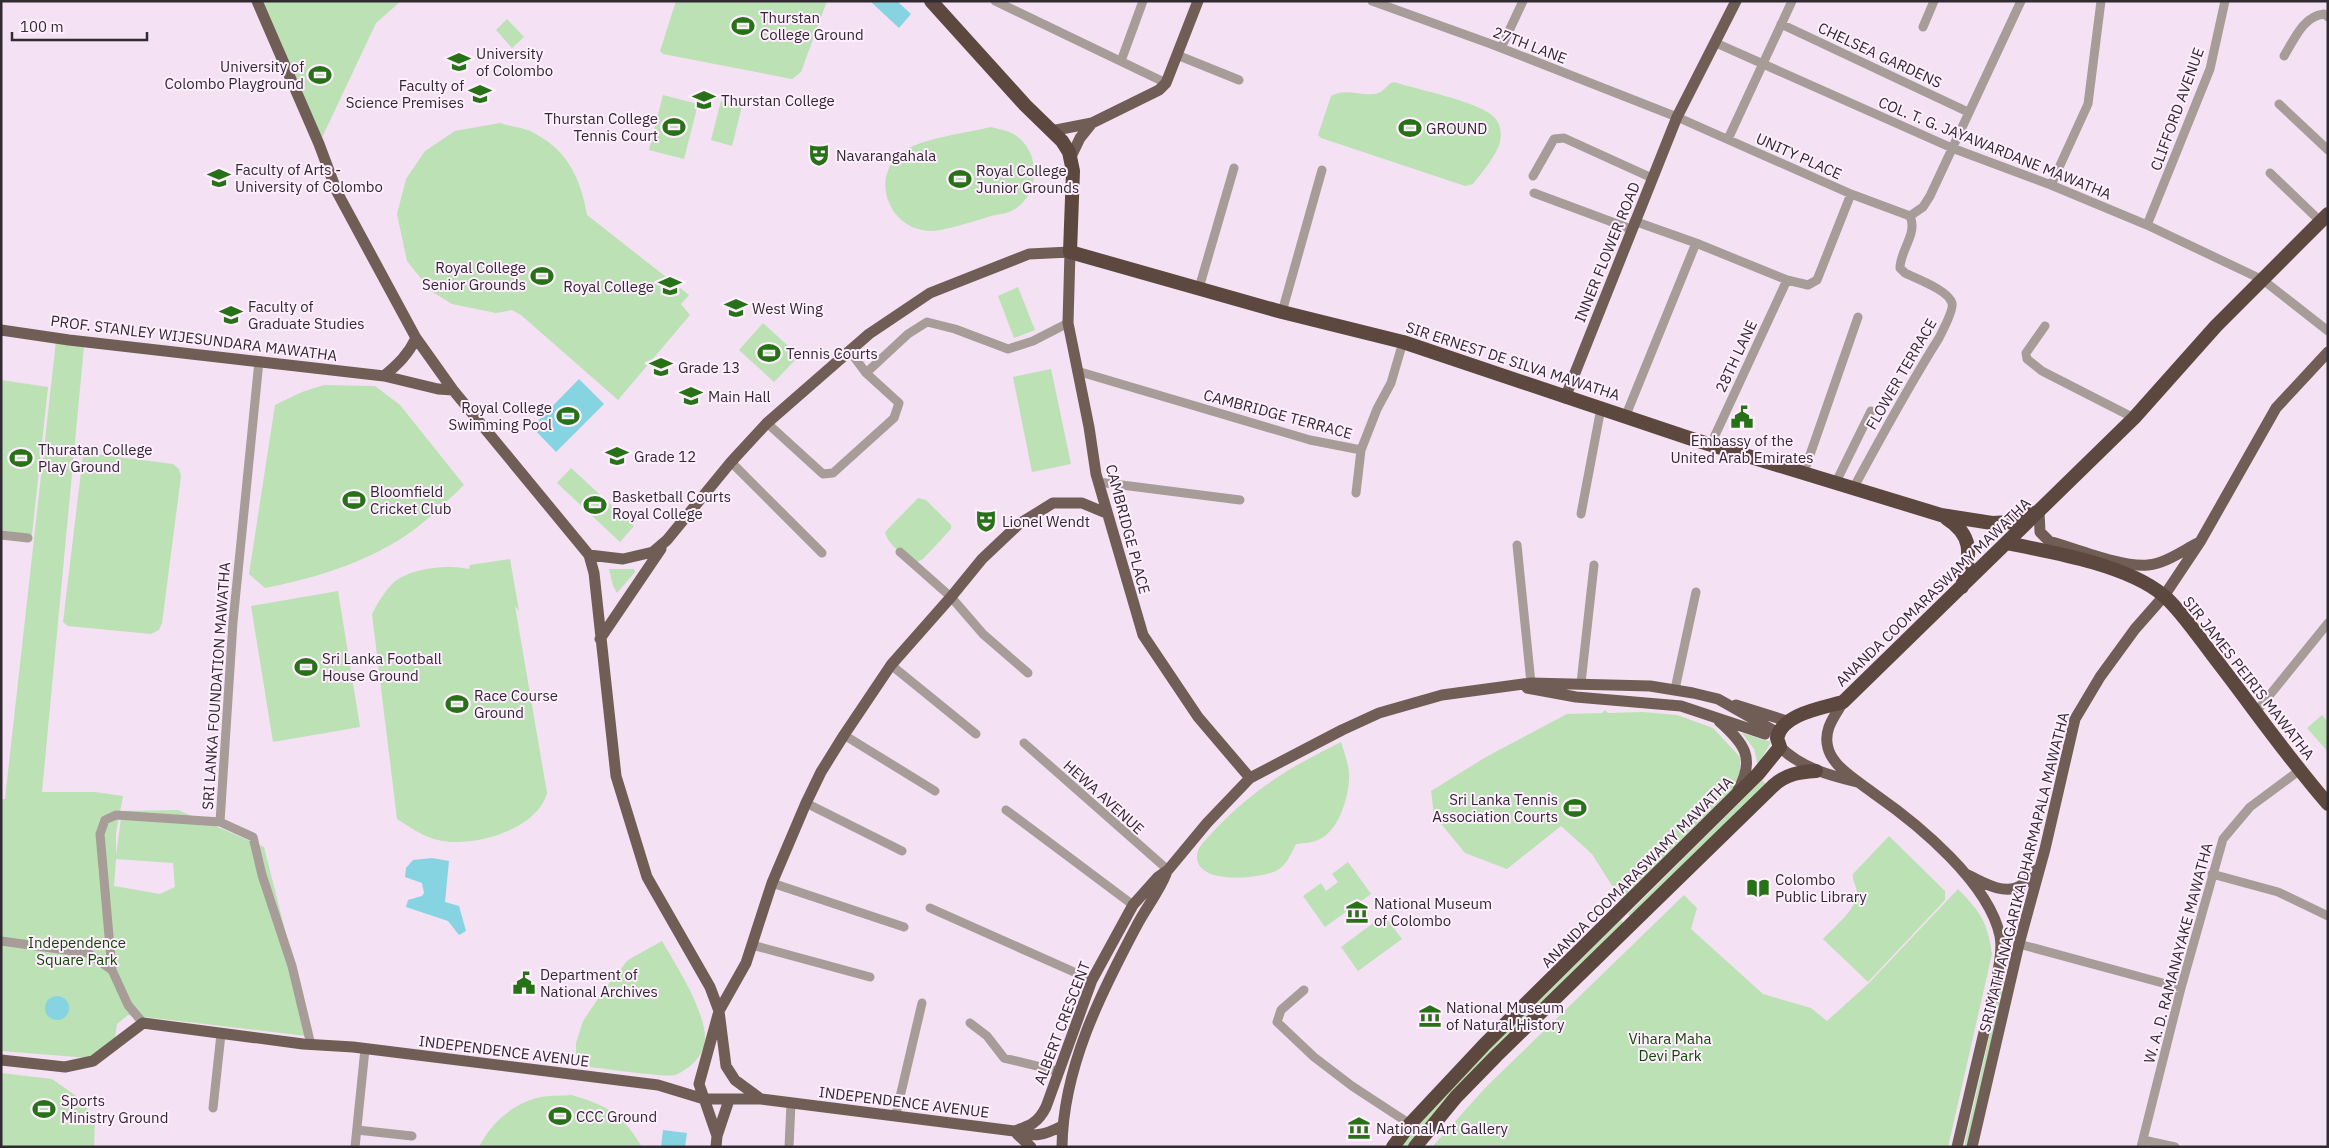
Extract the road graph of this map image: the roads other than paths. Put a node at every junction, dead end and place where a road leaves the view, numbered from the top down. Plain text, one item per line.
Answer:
1 (257, 1) edge
2 (995, 1) edge
3 (1143, 1) edge
4 (1198, 1) edge
5 (1372, 1) edge
6 (1523, 1) edge
7 (1736, 1) edge
8 (1792, 1) edge
9 (1934, 1) edge
10 (2020, 1) edge
11 (2101, 1) edge
12 (2225, 1) edge
13 (936, 3) edge
14 (2328, 17) edge
15 (1781, 24) junction
16 (1923, 27) dead end
17 (1716, 43) junction
18 (1501, 48) junction
19 (1177, 55) junction
20 (2284, 56) dead end
21 (1121, 62) junction
22 (1762, 64) junction
23 (1239, 80) dead end
24 (1166, 83) junction
25 (2279, 104) dead end
26 (1968, 112) junction
27 (1677, 117) junction
28 (1092, 123) junction
29 (1051, 131) junction
30 (1728, 139) junction
31 (1952, 148) junction
32 (2328, 150) edge
33 (1070, 159) junction
34 (1234, 168) dead end
35 (1322, 170) dead end
36 (2270, 173) dead end
37 (1533, 176) dead end
38 (1652, 178) junction
39 (2051, 185) junction
40 (1534, 193) dead end
41 (1851, 194) junction
42 (1910, 216) junction
43 (2324, 218) edge
44 (1633, 225) junction
45 (2147, 225) junction
46 (1696, 243) junction
47 (1070, 252) junction
48 (1786, 280) junction
49 (2263, 280) junction
50 (1199, 288) junction
51 (1282, 312) junction
52 (1858, 317) dead end
53 (1068, 323) junction
54 (2045, 326) dead end
55 (1, 330) edge
56 (2328, 331) edge
57 (416, 338) junction
58 (1403, 342) junction
59 (848, 350) junction
60 (2328, 352) edge
61 (260, 361) junction
62 (1077, 371) junction
63 (866, 373) junction
64 (384, 376) junction
65 (453, 390) junction
66 (1565, 398) junction
67 (1601, 408) junction
68 (1871, 411) dead end
69 (1626, 415) junction
70 (2134, 418) junction
71 (768, 423) junction
72 (1711, 444) junction
73 (1361, 450) junction
74 (731, 462) junction
75 (1804, 472) junction
76 (1098, 482) junction
77 (1836, 482) junction
78 (1854, 487) junction
79 (1356, 493) dead end
80 (1240, 500) dead end
81 (2039, 511) junction
82 (1106, 512) junction
83 (1581, 514) dead end
84 (1941, 515) junction
85 (1, 535) edge
86 (28, 538) dead end
87 (668, 540) junction
88 (2200, 542) junction
89 (2006, 544) junction
90 (1516, 545) dead end
91 (900, 552) dead end
92 (822, 553) dead end
93 (589, 555) junction
94 (1594, 565) dead end
95 (1962, 587) junction
96 (1696, 592) dead end
97 (2164, 596) junction
98 (951, 597) junction
99 (2328, 623) edge
100 (600, 639) junction
101 (891, 665) junction
102 (1028, 673) dead end
103 (1531, 682) junction
104 (1581, 683) junction
105 (1510, 685) junction
106 (1675, 689) junction
107 (1718, 699) junction
108 (1842, 702) junction
109 (2256, 712) junction
110 (1718, 720) junction
111 (1790, 722) junction
112 (976, 734) dead end
113 (844, 735) junction
114 (1778, 740) junction
115 (1024, 743) dead end
116 (2300, 770) junction
117 (1816, 771) junction
118 (1250, 778) junction
119 (1860, 783) junction
120 (935, 791) dead end
121 (1732, 800) junction
122 (806, 803) junction
123 (2328, 804) edge
124 (1006, 810) dead end
125 (220, 822) junction
126 (902, 851) dead end
127 (2039, 866) junction
128 (1168, 870) junction
129 (2212, 874) junction
130 (1967, 875) junction
131 (772, 883) junction
132 (1133, 905) junction
133 (930, 908) dead end
134 (2328, 916) edge
135 (904, 927) dead end
136 (1, 941) edge
137 (2019, 944) junction
138 (752, 945) junction
139 (112, 970) junction
140 (870, 977) dead end
141 (1092, 980) junction
142 (2182, 988) junction
143 (1304, 990) dead end
144 (1084, 1000) junction
145 (922, 1002) dead end
146 (719, 1011) junction
147 (1092, 1019) junction
148 (142, 1023) junction
149 (970, 1023) dead end
150 (221, 1034) junction
151 (311, 1045) junction
152 (365, 1049) junction
153 (1, 1060) edge
154 (1058, 1072) junction
155 (704, 1099) junction
156 (761, 1099) junction
157 (729, 1100) junction
158 (791, 1103) junction
159 (213, 1108) dead end
160 (896, 1114) junction
161 (1410, 1124) junction
162 (1062, 1126) junction
163 (356, 1130) junction
164 (1014, 1131) junction
165 (412, 1136) dead end
166 (716, 1141) edge
167 (2142, 1143) edge
168 (355, 1147) edge
169 (790, 1147) edge
170 (1031, 1147) edge
171 (1062, 1147) edge
172 (1393, 1147) edge
173 (1415, 1147) edge
174 (1957, 1147) edge
175 (1972, 1147) edge
176 (2175, 1147) edge

1 - 57 main road
2 - 21 street
3 - 21 street
4 - 19 main road
5 - 18 street, 27TH LANE
6 - 18 street
7 - 17 main road, INNER FLOWER ROAD
8 - 15 street
9 - 16 street
10 - 26 street
11 - 39 street
12 - 45 street, CLIFFORD AVENUE
13 - 29 highway
14 - 20 street
15 - 22 street
15 - 26 street, CHELSEA GARDENS
17 - 22 street, COL. T. G. JAYAWARDANE MAWATHA
17 - 27 main road, INNER FLOWER ROAD
18 - 27 street, 27TH LANE
19 - 23 street
19 - 24 main road
21 - 24 street
22 - 30 street
22 - 31 street, COL. T. G. JAYAWARDANE MAWATHA
24 - 28 main road
25 - 32 street
26 - 31 street
27 - 30 street, UNITY PLACE
27 - 38 main road, INNER FLOWER ROAD
28 - 29 main road
28 - 33 main road
29 - 33 highway
30 - 41 street, UNITY PLACE
31 - 39 street, COL. T. G. JAYAWARDANE MAWATHA
31 - 42 street
33 - 47 highway
34 - 50 street
35 - 51 street
36 - 43 street
37 - 38 street
38 - 44 main road, INNER FLOWER ROAD
39 - 45 street, COL. T. G. JAYAWARDANE MAWATHA
40 - 44 street
41 - 42 street, UNITY PLACE
41 - 48 street
42 - 78 street, FLOWER TERRACE
43 - 49 highway, ANANDA COOMARASWAMY MAWATHA
44 - 46 street
44 - 66 main road, INNER FLOWER ROAD
45 - 49 street, COL. T. G. JAYAWARDANE MAWATHA
46 - 48 street
46 - 69 street
47 - 50 highway, SIR ERNEST DE SILVA MAWATHA
47 - 53 main road, CAMBRIDGE PLACE
47 - 59 main road
48 - 72 street, 28TH LANE
49 - 56 street, COL. T. G. JAYAWARDANE MAWATHA
49 - 70 highway, ANANDA COOMARASWAMY MAWATHA
50 - 51 highway, SIR ERNEST DE SILVA MAWATHA
51 - 58 highway, SIR ERNEST DE SILVA MAWATHA
52 - 75 street
53 - 62 main road, CAMBRIDGE PLACE
53 - 63 street
54 - 70 street
55 - 61 main road, PROF. STANLEY WIJESUNDARA MAWATHA
57 - 64 main road
57 - 65 main road
58 - 66 highway, SIR ERNEST DE SILVA MAWATHA
58 - 73 street, CAMBRIDGE TERRACE
59 - 63 street
59 - 71 main road
60 - 88 main road, SRIMATH ANAGARIKA DHARMAPALA MAWATHA
61 - 64 main road, PROF. STANLEY WIJESUNDARA MAWATHA
61 - 125 street, SRI LANKA FOUNDATION MAWATHA
62 - 73 street, CAMBRIDGE TERRACE
62 - 76 main road, CAMBRIDGE PLACE
63 - 71 street
64 - 65 main road, PROF. STANLEY WIJESUNDARA MAWATHA
65 - 93 main road
66 - 67 highway, SIR ERNEST DE SILVA MAWATHA
67 - 69 highway, SIR ERNEST DE SILVA MAWATHA
67 - 83 street
68 - 77 street
69 - 72 highway, SIR ERNEST DE SILVA MAWATHA
70 - 81 highway, ANANDA COOMARASWAMY MAWATHA
71 - 74 main road
72 - 75 highway, SIR ERNEST DE SILVA MAWATHA
73 - 79 street
74 - 87 main road
74 - 92 street
75 - 77 highway, SIR ERNEST DE SILVA MAWATHA
76 - 80 street
76 - 82 main road, CAMBRIDGE PLACE
77 - 78 highway, SIR ERNEST DE SILVA MAWATHA
78 - 84 highway, SIR ERNEST DE SILVA MAWATHA
81 - 84 highway, SIR ERNEST DE SILVA MAWATHA
81 - 88 main road
81 - 89 highway, ANANDA COOMARASWAMY MAWATHA
82 - 98 main road
82 - 118 main road, CAMBRIDGE PLACE
84 - 95 highway, SIR ERNEST DE SILVA MAWATHA
85 - 86 street
87 - 93 main road
87 - 100 main road
88 - 97 main road, SRIMATH ANAGARIKA DHARMAPALA MAWATHA
89 - 95 highway, ANANDA COOMARASWAMY MAWATHA
89 - 97 highway
90 - 103 street
91 - 98 street
93 - 100 main road
94 - 104 street
95 - 108 highway, ANANDA COOMARASWAMY MAWATHA
96 - 106 street
97 - 109 highway, SIR JAMES PEIRIS MAWATHA
97 - 127 main road, SRIMATH ANAGARIKA DHARMAPALA MAWATHA
98 - 101 main road
98 - 102 street
99 - 109 street
100 - 146 main road
101 - 112 street
101 - 113 main road
103 - 104 main road, ALBERT CRESCENT
103 - 105 main road, ALBERT CRESCENT
104 - 106 main road, ALBERT CRESCENT
105 - 110 main road
105 - 118 main road, ALBERT CRESCENT
106 - 107 main road, ALBERT CRESCENT
107 - 111 main road
107 - 114 main road
108 - 111 highway, ANANDA COOMARASWAMY MAWATHA
108 - 119 main road
109 - 116 highway, SIR JAMES PEIRIS MAWATHA
110 - 114 main road
110 - 121 main road
111 - 114 highway, ANANDA COOMARASWAMY MAWATHA
113 - 120 street
113 - 122 main road
114 - 117 main road
114 - 121 highway, ANANDA COOMARASWAMY MAWATHA
115 - 128 street, HEWA AVENUE
116 - 123 highway, SIR JAMES PEIRIS MAWATHA
116 - 129 street, W. A. D. RAMANAYAKE MAWATHA
117 - 119 main road
117 - 173 highway
118 - 128 main road, ALBERT CRESCENT
119 - 130 main road
121 - 161 highway, ANANDA COOMARASWAMY MAWATHA
122 - 126 street
122 - 131 main road
124 - 132 street
125 - 139 street
125 - 151 street, SRI LANKA FOUNDATION MAWATHA
127 - 130 main road
127 - 137 main road, SRIMATH ANAGARIKA DHARMAPALA MAWATHA
128 - 132 main road, ALBERT CRESCENT
128 - 147 main road, ALBERT CRESCENT
129 - 134 street
129 - 142 street, W. A. D. RAMANAYAKE MAWATHA
130 - 174 main road, SRIMATH ANAGARIKA DHARMAPALA MAWATHA
131 - 135 street
131 - 138 main road
132 - 141 main road, ALBERT CRESCENT
133 - 141 street
136 - 139 street
137 - 142 street
137 - 175 main road, SRIMATH ANAGARIKA DHARMAPALA MAWATHA
138 - 140 street
138 - 146 main road
139 - 148 street
141 - 144 main road, ALBERT CRESCENT
142 - 167 street, W. A. D. RAMANAYAKE MAWATHA
143 - 161 street
144 - 147 main road
144 - 154 main road, ALBERT CRESCENT
145 - 160 street
146 - 155 main road
146 - 156 main road
147 - 162 main road, ALBERT CRESCENT
148 - 150 main road, INDEPENDENCE AVENUE
148 - 153 main road
149 - 154 street
150 - 151 main road, INDEPENDENCE AVENUE
150 - 159 street
151 - 152 main road, INDEPENDENCE AVENUE
152 - 155 main road, INDEPENDENCE AVENUE
152 - 163 street
154 - 164 main road, ALBERT CRESCENT
155 - 157 main road, INDEPENDENCE AVENUE
155 - 166 main road
156 - 157 main road, INDEPENDENCE AVENUE
156 - 158 main road, INDEPENDENCE AVENUE
157 - 166 main road
158 - 160 main road, INDEPENDENCE AVENUE
158 - 169 street
160 - 164 main road, INDEPENDENCE AVENUE
161 - 172 highway, ANANDA COOMARASWAMY MAWATHA
162 - 164 main road, INDEPENDENCE AVENUE
162 - 171 main road, ALBERT CRESCENT
163 - 165 street
163 - 168 street
164 - 170 main road
167 - 176 street

